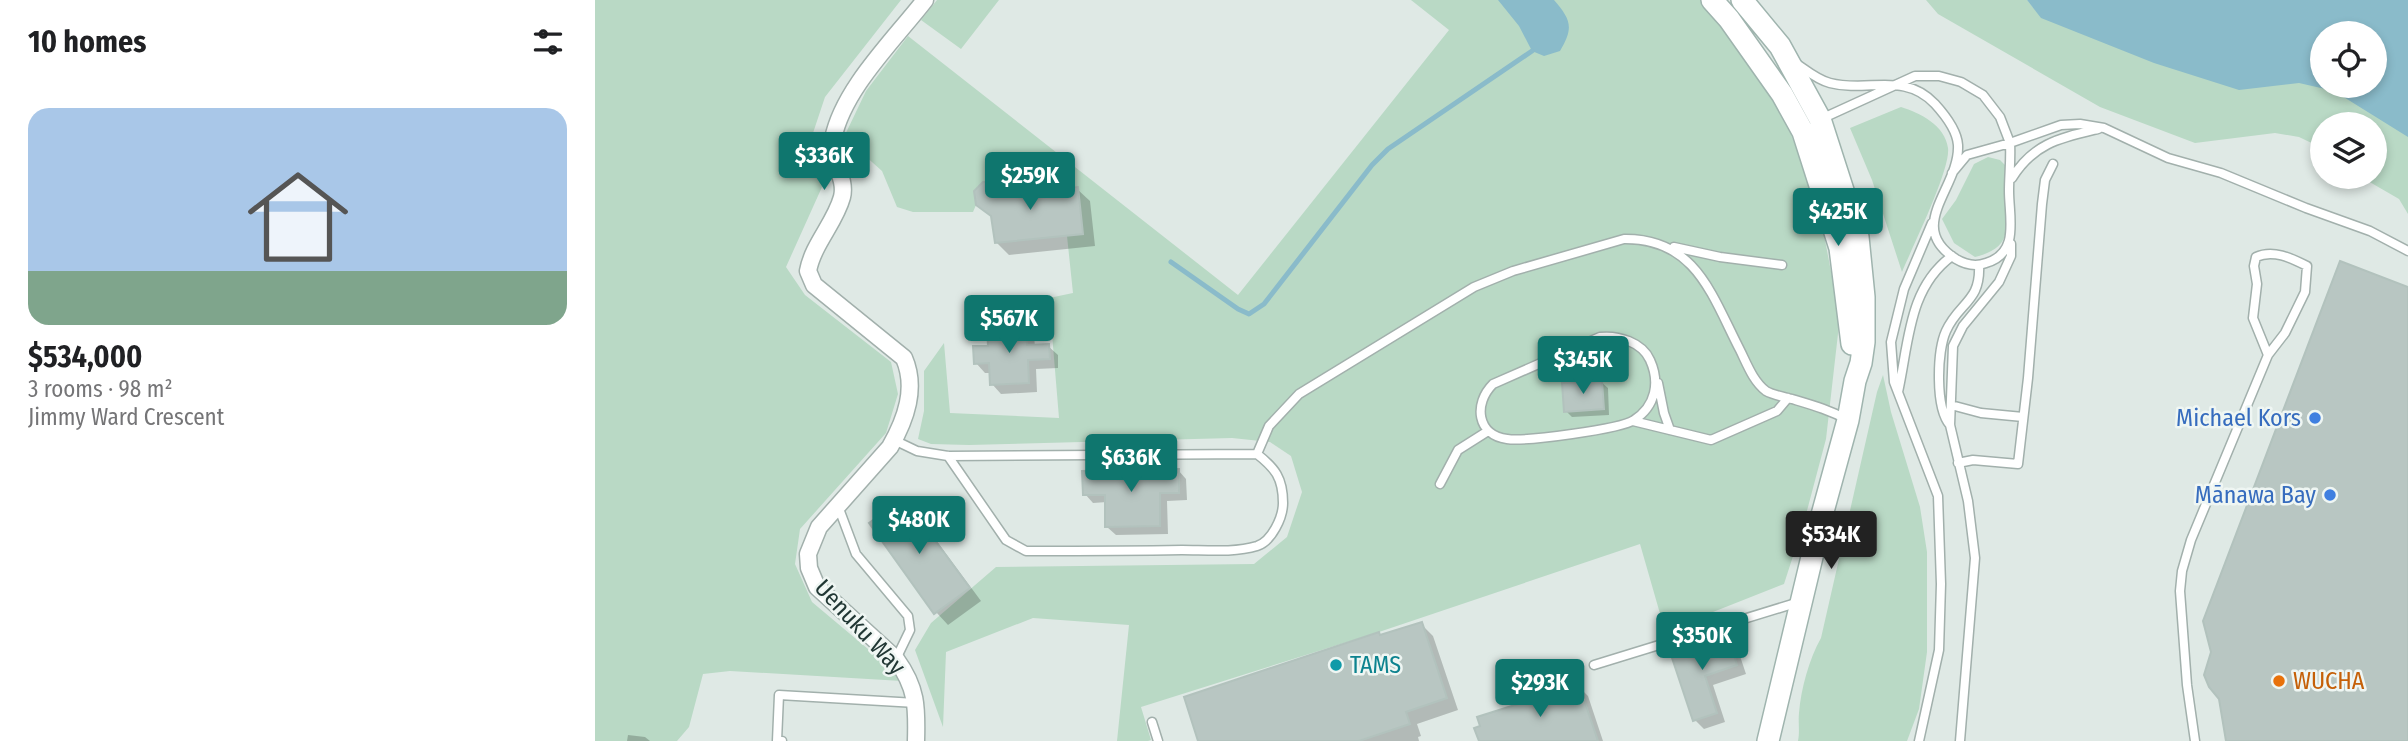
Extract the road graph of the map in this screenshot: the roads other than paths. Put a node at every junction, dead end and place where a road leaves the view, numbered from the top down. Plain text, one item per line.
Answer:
1 (925, 0) edge
2 (1712, 0) edge
3 (1742, 0) edge
4 (1789, 59) junction
5 (1898, 83) junction
6 (1812, 125) junction
7 (2104, 128) junction
8 (2010, 143) junction
9 (2053, 164) dead end
10 (1952, 173) junction
11 (2010, 181) junction
12 (1933, 220) junction
13 (2012, 232) junction
14 (1665, 245) junction
15 (2408, 251) edge
16 (1952, 256) junction
17 (1782, 265) dead end
18 (1979, 265) junction
19 (2268, 355) junction
20 (1658, 383) junction
21 (1898, 391) junction
22 (1788, 398) junction
23 (1951, 405) junction
24 (2024, 417) junction
25 (1848, 420) junction
26 (1633, 421) junction
27 (1950, 425) junction
28 (1670, 430) junction
29 (1488, 432) junction
30 (894, 440) junction
31 (1257, 454) junction
32 (948, 456) junction
33 (1958, 463) junction
34 (1440, 484) dead end
35 (838, 506) junction
36 (1802, 601) junction
37 (896, 659) junction
38 (1594, 665) dead end
39 (916, 703) junction
40 (1152, 722) dead end
41 (782, 741) edge
42 (916, 741) edge
43 (1159, 741) edge
44 (1768, 741) edge
45 (1919, 741) edge
46 (1960, 741) edge
47 (2195, 741) edge

1 - 30 street, Uenuku Way
2 - 6 street
3 - 4 street
4 - 5 lane
4 - 6 street
5 - 6 lane
5 - 8 lane
5 - 10 lane
6 - 25 street
7 - 8 lane
7 - 11 lane
7 - 15 lane
8 - 10 lane
8 - 11 lane
9 - 24 lane
10 - 12 lane
11 - 13 lane
12 - 16 lane
12 - 21 lane
13 - 18 lane
13 - 23 lane
14 - 17 lane
14 - 22 lane
14 - 31 lane
16 - 18 lane
16 - 21 lane
18 - 27 lane
19 - 19 lane
19 - 47 lane
20 - 26 lane
20 - 28 lane
20 - 29 lane
21 - 45 lane
22 - 25 lane
22 - 28 lane
23 - 24 lane
23 - 27 lane
24 - 33 lane
25 - 36 street
26 - 28 lane
26 - 29 lane
27 - 33 lane
29 - 34 lane
30 - 32 lane
30 - 35 street, Uenuku Way
31 - 32 lane
31 - 32 lane
33 - 46 lane
35 - 37 lane
35 - 37 street, Uenuku Way
36 - 38 lane
36 - 44 street
37 - 39 street, Uenuku Way
39 - 41 lane
39 - 42 street, Uenuku Way
40 - 43 lane

